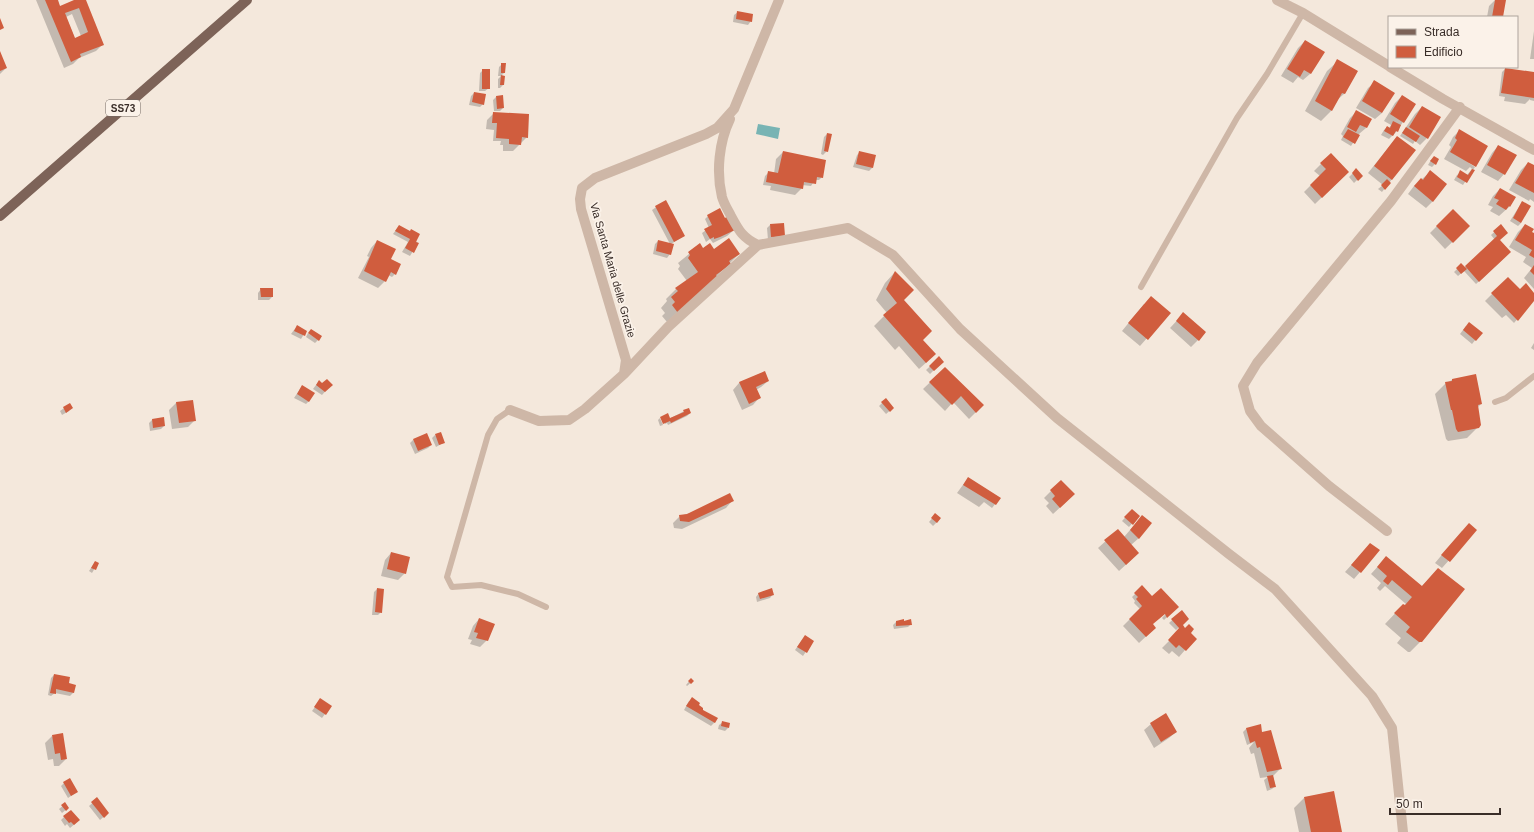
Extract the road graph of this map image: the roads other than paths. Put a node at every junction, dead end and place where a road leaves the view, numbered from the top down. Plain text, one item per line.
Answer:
1 (247, 0) edge
2 (779, 0) edge
3 (1277, 0) edge
4 (1303, 13) junction
5 (1388, 66) edge
6 (1392, 68) edge
7 (1460, 107) junction
8 (734, 110) junction
9 (1534, 150) edge
10 (0, 216) edge
11 (758, 245) junction
12 (1141, 287) dead end
13 (624, 374) junction
14 (1534, 376) edge
15 (1495, 402) dead end
16 (510, 410) joint
17 (1387, 531) dead end
18 (546, 607) dead end
19 (1403, 832) edge

1 - 10 main road, SS73
2 - 8 street, Via Santa Maria delle Grazie
3 - 4 street
4 - 5 street
4 - 12 lane
6 - 7 street
7 - 9 street
7 - 17 street
8 - 11 street
8 - 13 street, Via Santa Maria delle Grazie
11 - 13 street
11 - 19 street
13 - 16 street
14 - 15 lane
16 - 18 lane

